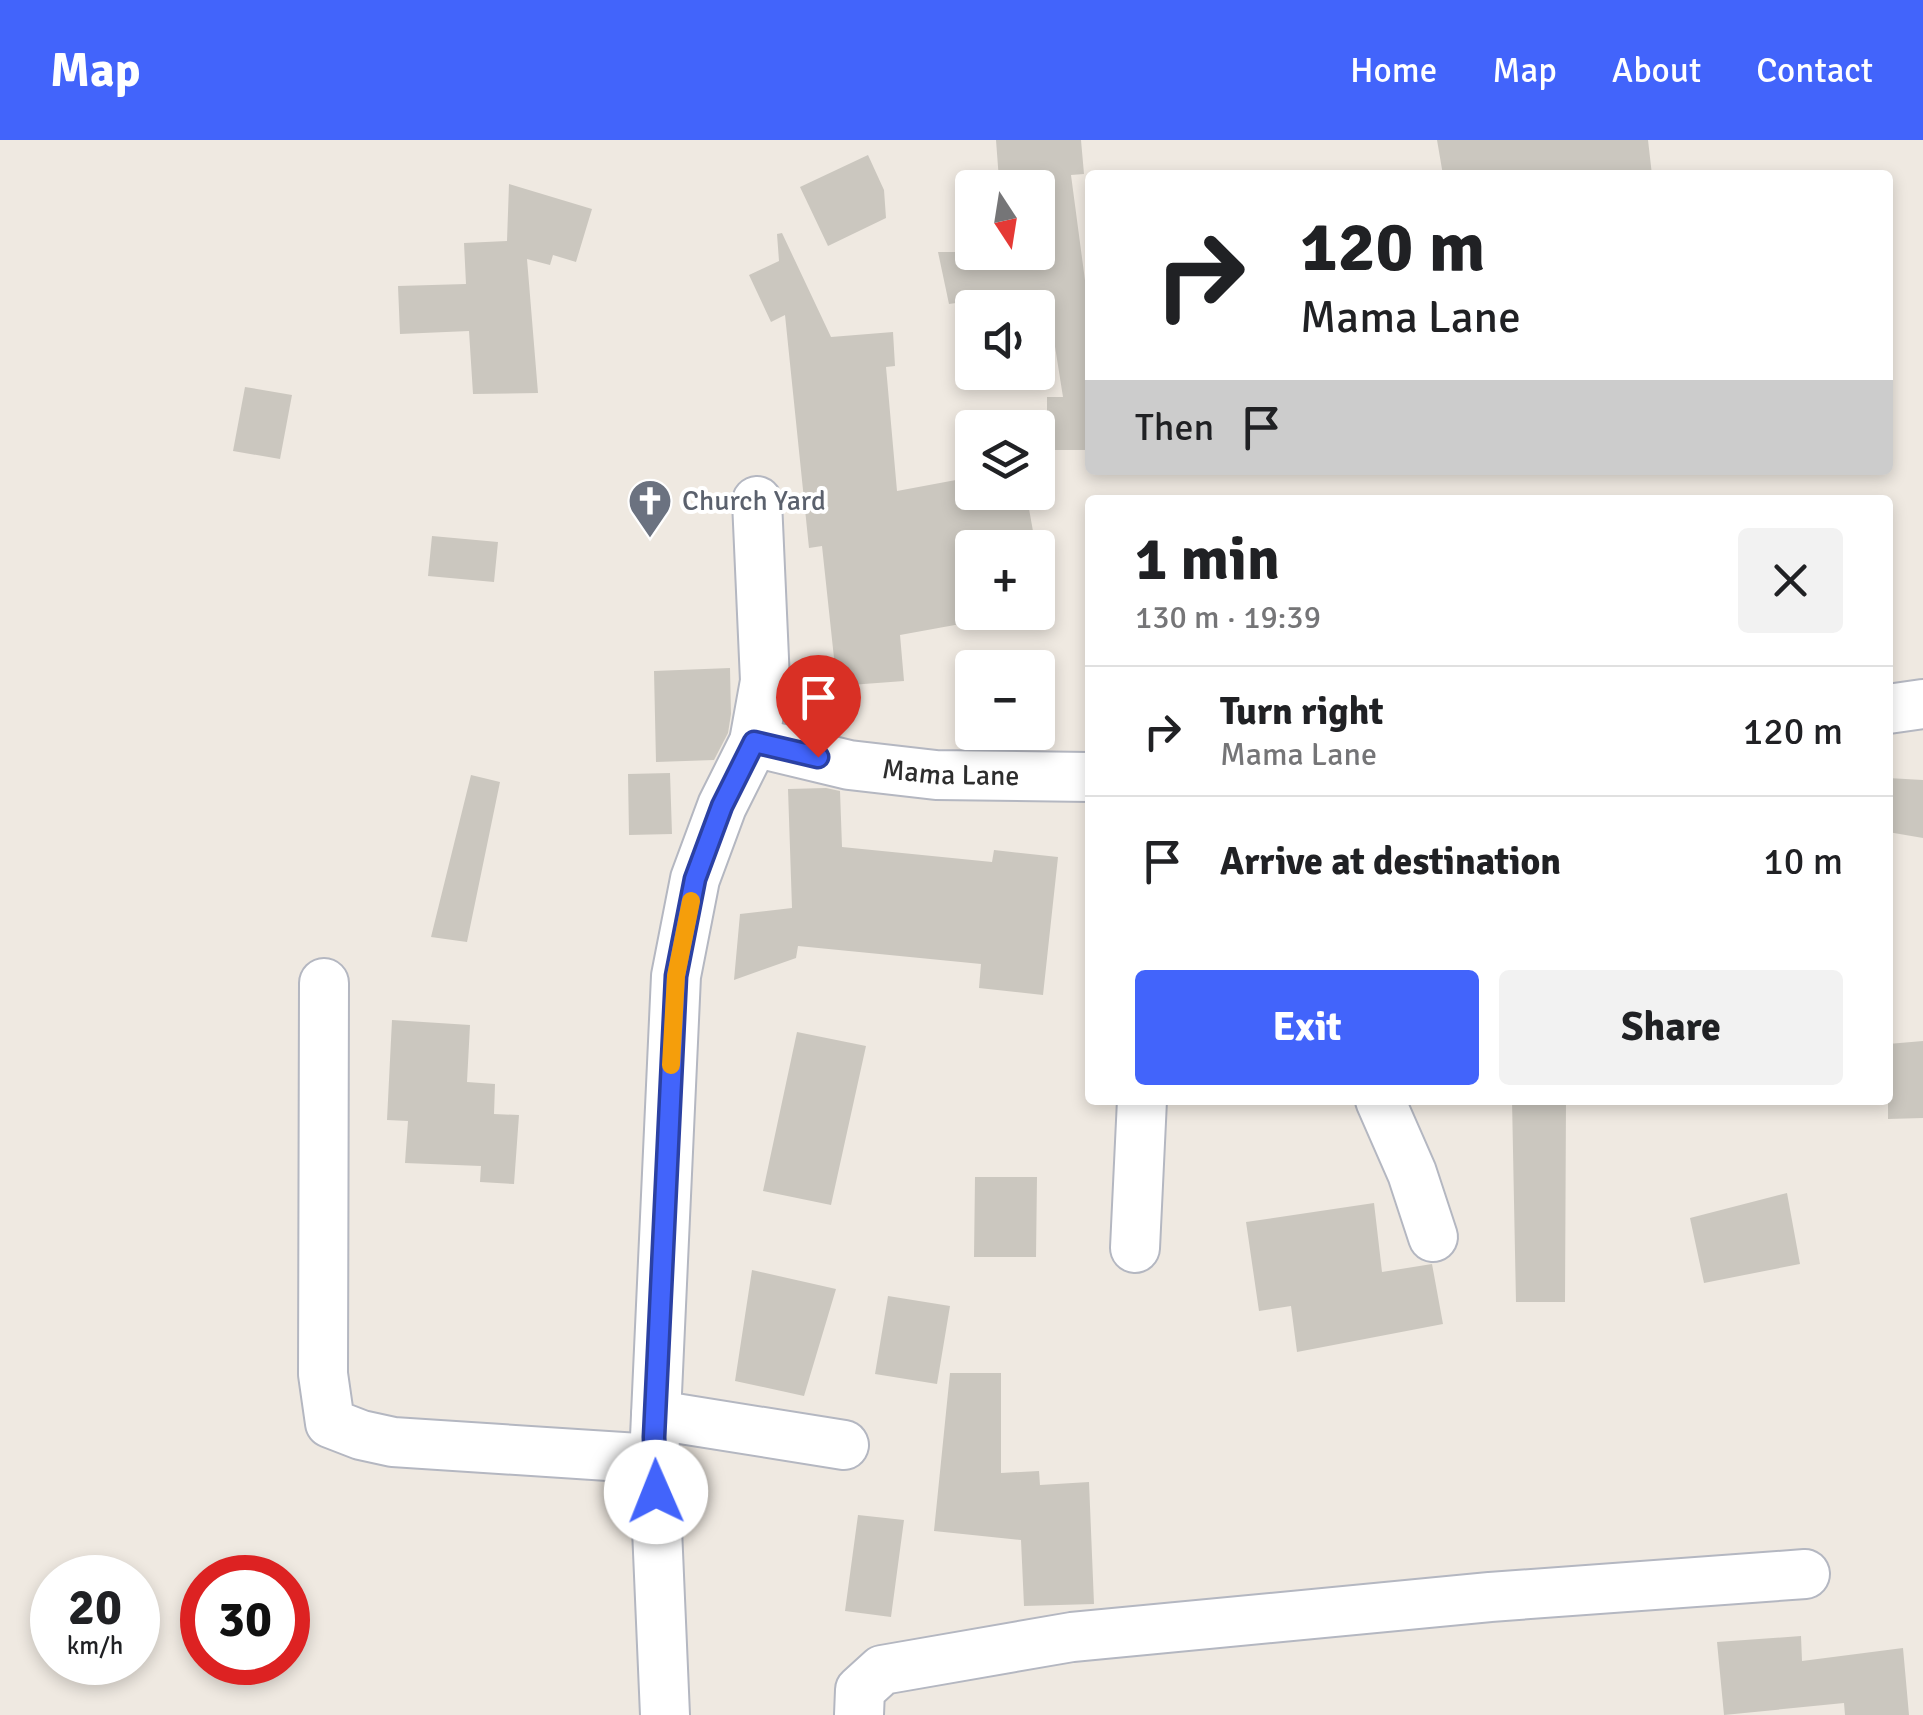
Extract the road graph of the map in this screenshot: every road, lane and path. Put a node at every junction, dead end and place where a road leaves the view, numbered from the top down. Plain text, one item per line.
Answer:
1 (757, 501) dead end
2 (1923, 704) edge
3 (1893, 708) edge
4 (754, 742) junction
5 (1085, 777) edge
6 (324, 983) dead end
7 (1142, 1105) edge
8 (1382, 1105) edge
9 (1434, 1237) dead end
10 (1135, 1248) dead end
11 (655, 1437) junction
12 (844, 1445) dead end
13 (1806, 1574) dead end
14 (666, 1715) edge
15 (859, 1715) edge

1 - 4 street
2 - 3 street
4 - 5 street, Mama Lane
4 - 11 street
6 - 11 street
7 - 10 street
8 - 9 street
11 - 12 street
11 - 14 street
13 - 15 street

